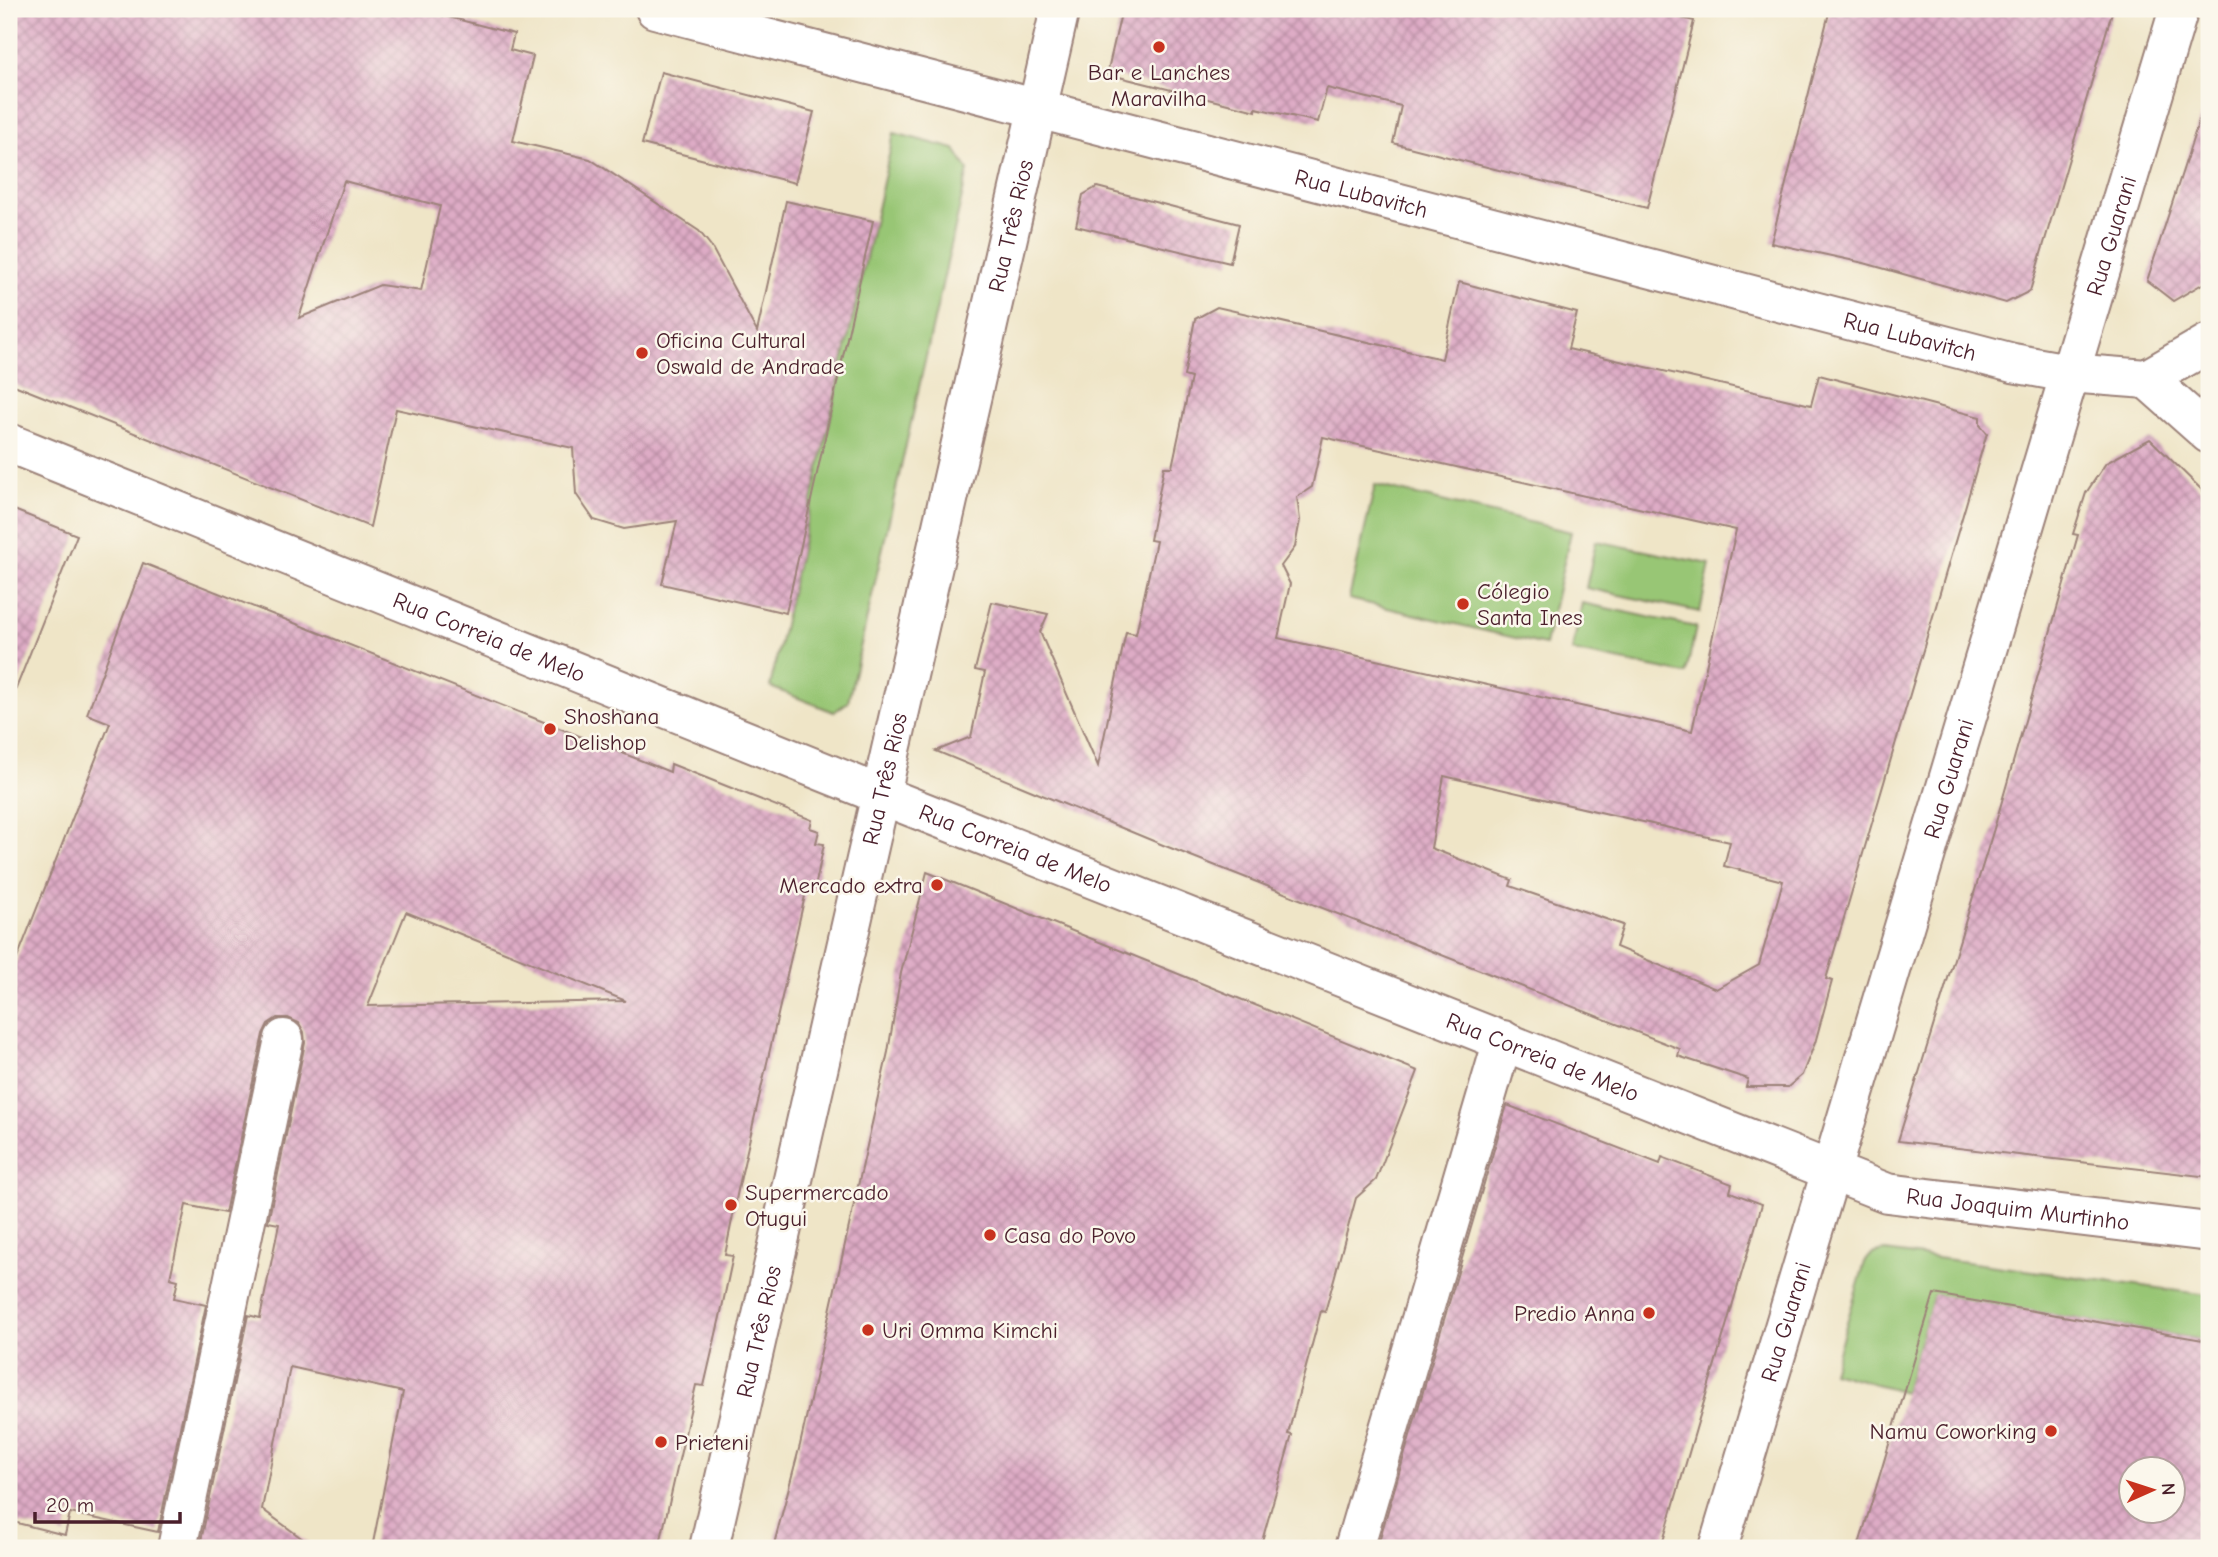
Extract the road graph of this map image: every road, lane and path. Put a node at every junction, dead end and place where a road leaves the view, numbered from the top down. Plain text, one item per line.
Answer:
1 (655, 9) edge
2 (1060, 9) edge
3 (2179, 9) edge
4 (1038, 110) junction
5 (2209, 343) edge
6 (2068, 373) junction
7 (2147, 379) junction
8 (2209, 434) edge
9 (9, 443) edge
10 (881, 795) junction
11 (284, 1040) dead end
12 (1503, 1040) junction
13 (1831, 1168) junction
14 (2209, 1232) edge
15 (177, 1548) edge
16 (709, 1548) edge
17 (1354, 1548) edge
18 (1718, 1548) edge

1 - 4 street, Rua Lubavitch
2 - 4 street, Rua Três Rios
3 - 6 street, Rua Guarani
4 - 6 street, Rua Lubavitch
4 - 10 street, Rua Três Rios
5 - 7 street
6 - 7 street, Rua Lubavitch
6 - 13 street, Rua Guarani
7 - 8 street
9 - 10 street, Rua Correia de Melo
10 - 12 street, Rua Correia de Melo
10 - 16 street, Rua Três Rios
11 - 15 street
12 - 13 street, Rua Correia de Melo
12 - 17 street
13 - 14 street, Rua Joaquim Murtinho
13 - 18 street, Rua Guarani

